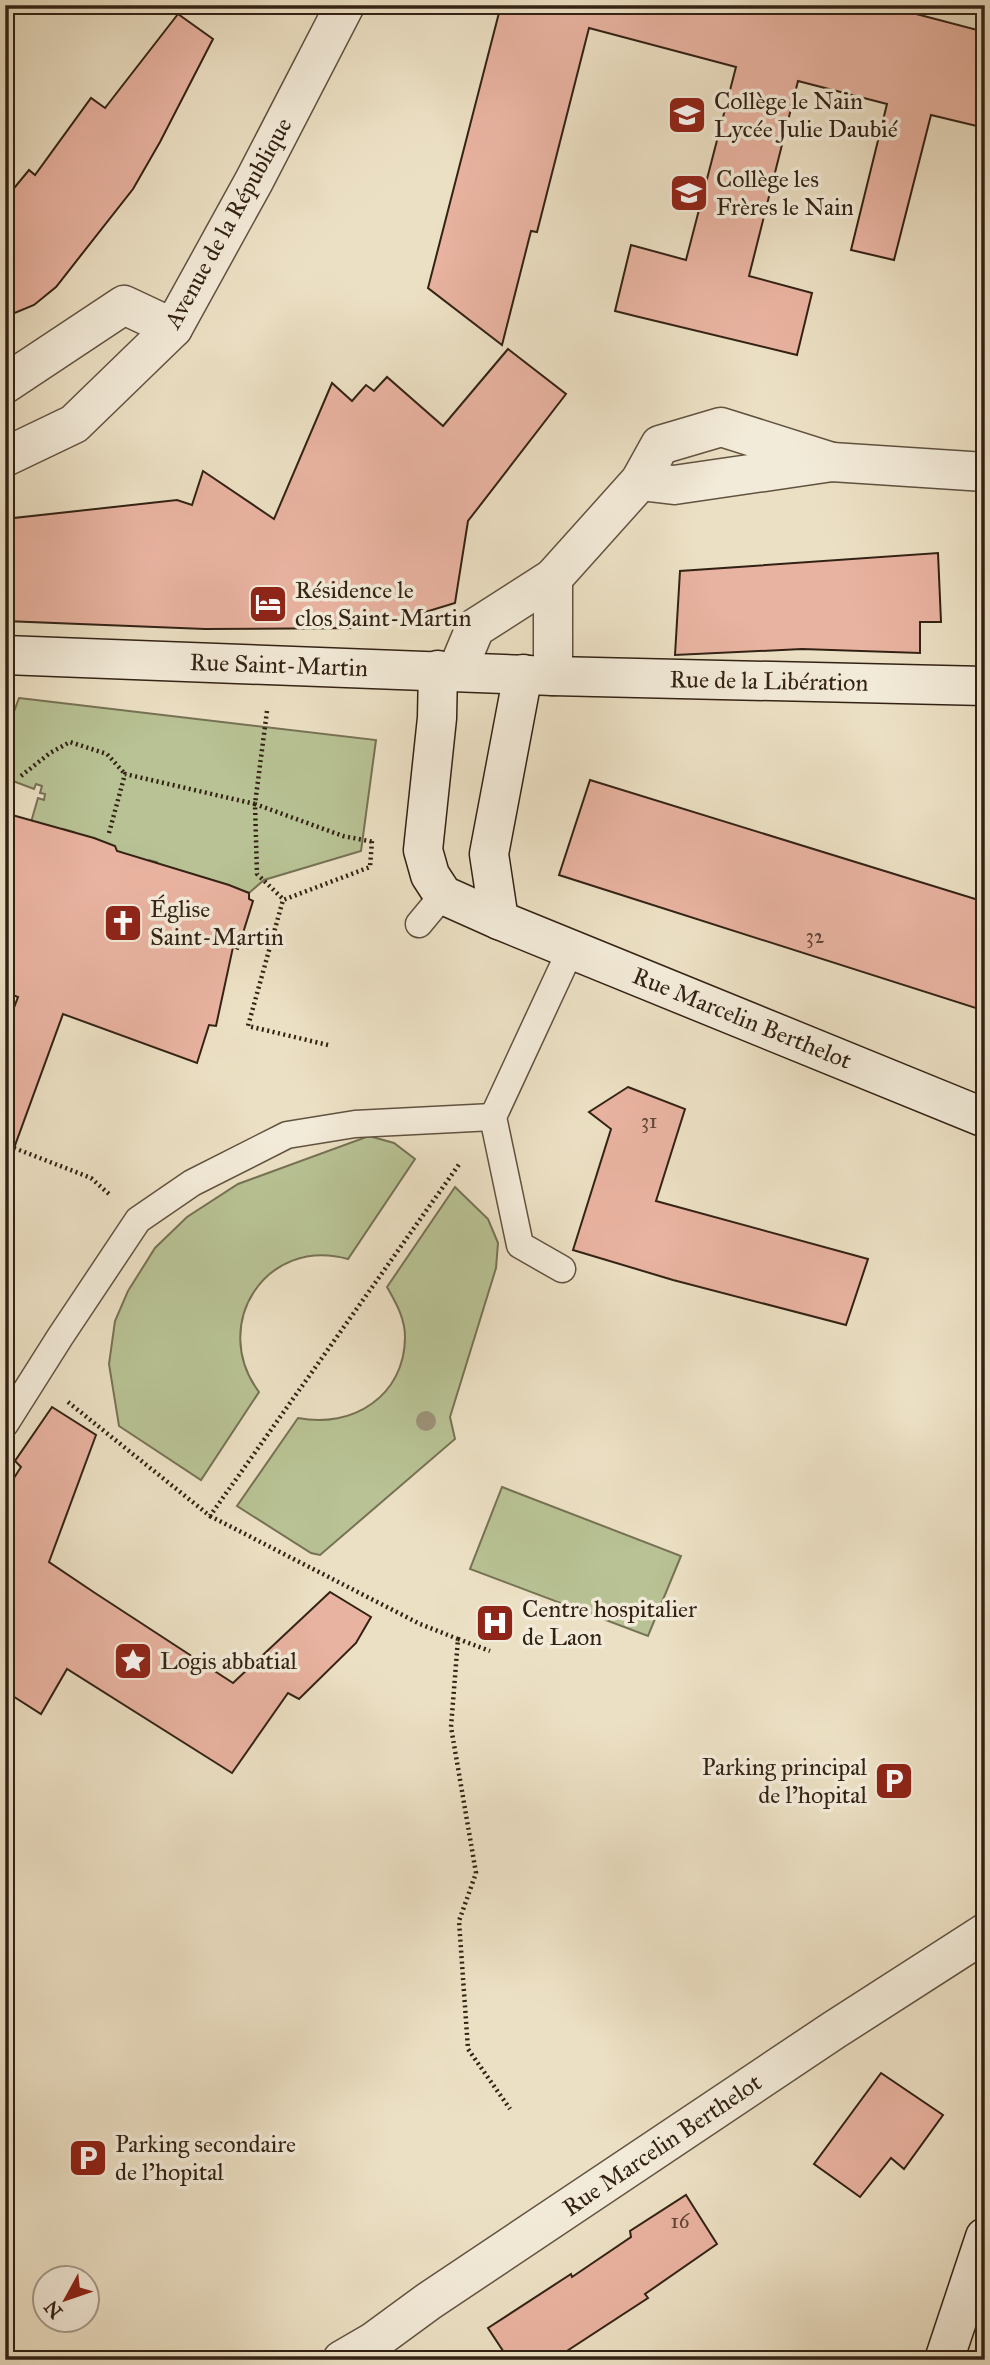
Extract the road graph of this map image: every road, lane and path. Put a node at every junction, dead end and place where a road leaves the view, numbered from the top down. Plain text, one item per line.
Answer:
1 (345, 5) edge
2 (173, 328) junction
3 (5, 384) edge
4 (5, 457) edge
5 (832, 462) junction
6 (985, 472) edge
7 (639, 481) junction
8 (553, 578) junction
9 (5, 655) edge
10 (448, 670) junction
11 (538, 675) junction
12 (985, 686) edge
13 (267, 713) dead end
14 (125, 774) junction
15 (21, 776) dead end
16 (255, 804) junction
17 (109, 833) dead end
18 (443, 895) junction
19 (284, 900) junction
20 (499, 920) junction
21 (419, 924) dead end
22 (571, 949) junction
23 (328, 1045) dead end
24 (493, 1117) junction
25 (985, 1118) edge
26 (14, 1148) dead end
27 (138, 1220) junction
28 (562, 1269) dead end
29 (35, 1376) junction
30 (5, 1424) edge
31 (210, 1516) junction
32 (458, 1639) junction
33 (490, 1651) dead end
34 (985, 1933) edge
35 (510, 2109) dead end
36 (985, 2237) edge
37 (367, 2354) edge
38 (944, 2360) edge

1 - 2 street, Avenue de la République
2 - 3 street
2 - 4 street, Avenue de la République
5 - 6 street
5 - 7 street
5 - 7 street
7 - 8 street
8 - 10 street
8 - 11 street
9 - 10 street, Rue Saint-Martin
10 - 11 street, Rue Saint-Martin
10 - 18 street
11 - 12 street, Rue de la Libération
11 - 20 street
13 - 16 path
14 - 15 path
14 - 16 path
14 - 17 path
16 - 19 path
16 - 19 path
18 - 20 street, Rue Marcelin Berthelot
18 - 21 lane
19 - 23 path
20 - 22 street, Rue Marcelin Berthelot
22 - 24 lane
22 - 25 street, Rue Marcelin Berthelot
24 - 27 lane
24 - 28 lane
24 - 31 path
26 - 27 path
27 - 29 lane
29 - 30 lane
29 - 31 path
31 - 32 path
32 - 33 path
32 - 35 path
34 - 37 street, Rue Marcelin Berthelot
36 - 38 street

